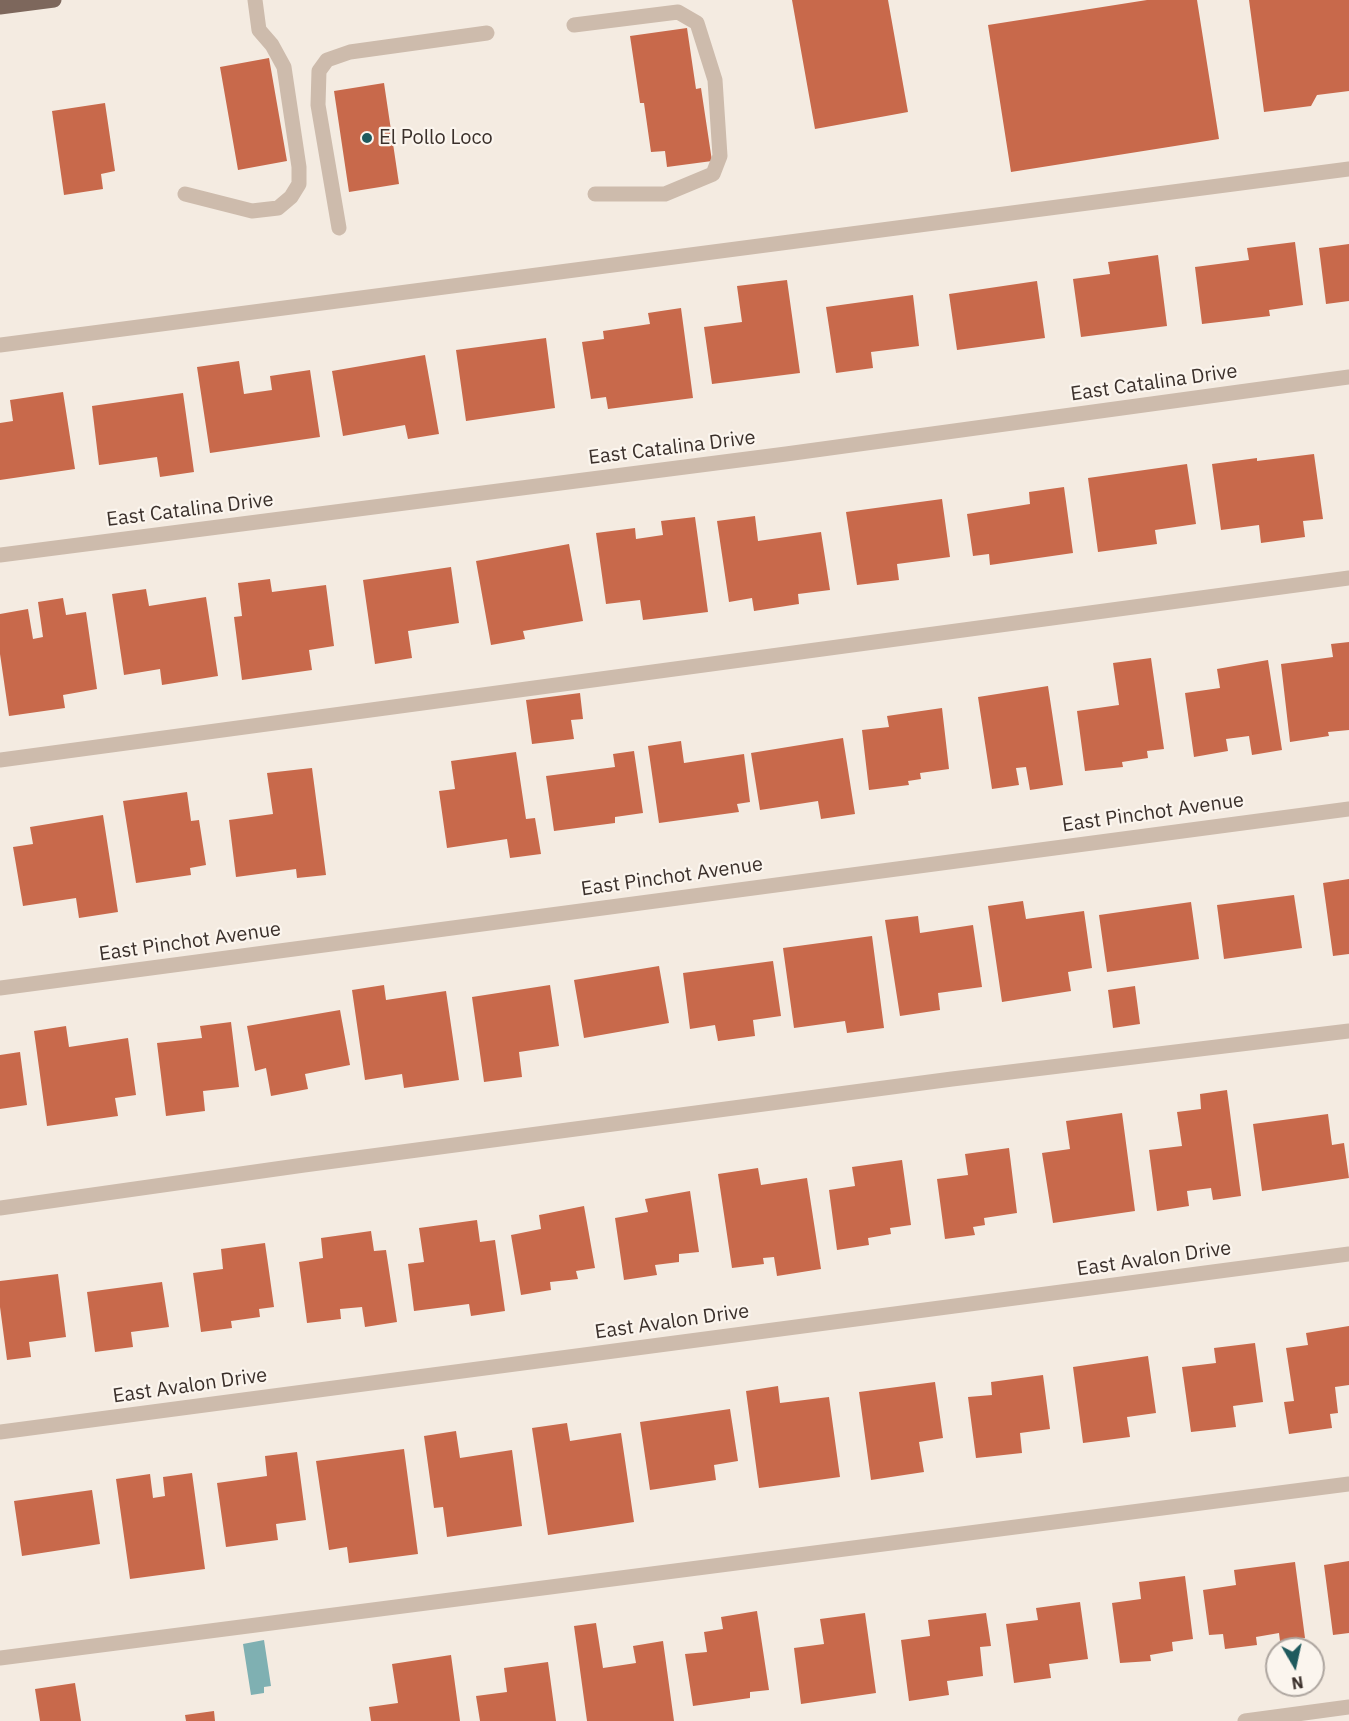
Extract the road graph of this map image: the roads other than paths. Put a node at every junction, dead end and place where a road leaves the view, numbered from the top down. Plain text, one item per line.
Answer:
1 (54, 0) edge
2 (255, 0) edge
3 (0, 7) edge
4 (574, 25) dead end
5 (487, 33) dead end
6 (1349, 169) edge
7 (185, 194) dead end
8 (595, 194) dead end
9 (339, 228) dead end
10 (0, 345) edge
11 (1349, 377) edge
12 (0, 555) edge
13 (1349, 578) edge
14 (0, 760) edge
15 (1349, 809) edge
16 (0, 988) edge
17 (1349, 1031) edge
18 (0, 1208) edge
19 (1349, 1254) edge
20 (0, 1432) edge
21 (1349, 1484) edge
22 (0, 1658) edge
23 (1349, 1707) edge
24 (1245, 1721) edge

1 - 3 main road
2 - 7 street
4 - 8 street
5 - 9 street
6 - 10 street
11 - 12 street, East Catalina Drive
13 - 14 street
15 - 16 street, East Pinchot Avenue
17 - 18 street
19 - 20 street, East Avalon Drive
21 - 22 street
23 - 24 street

